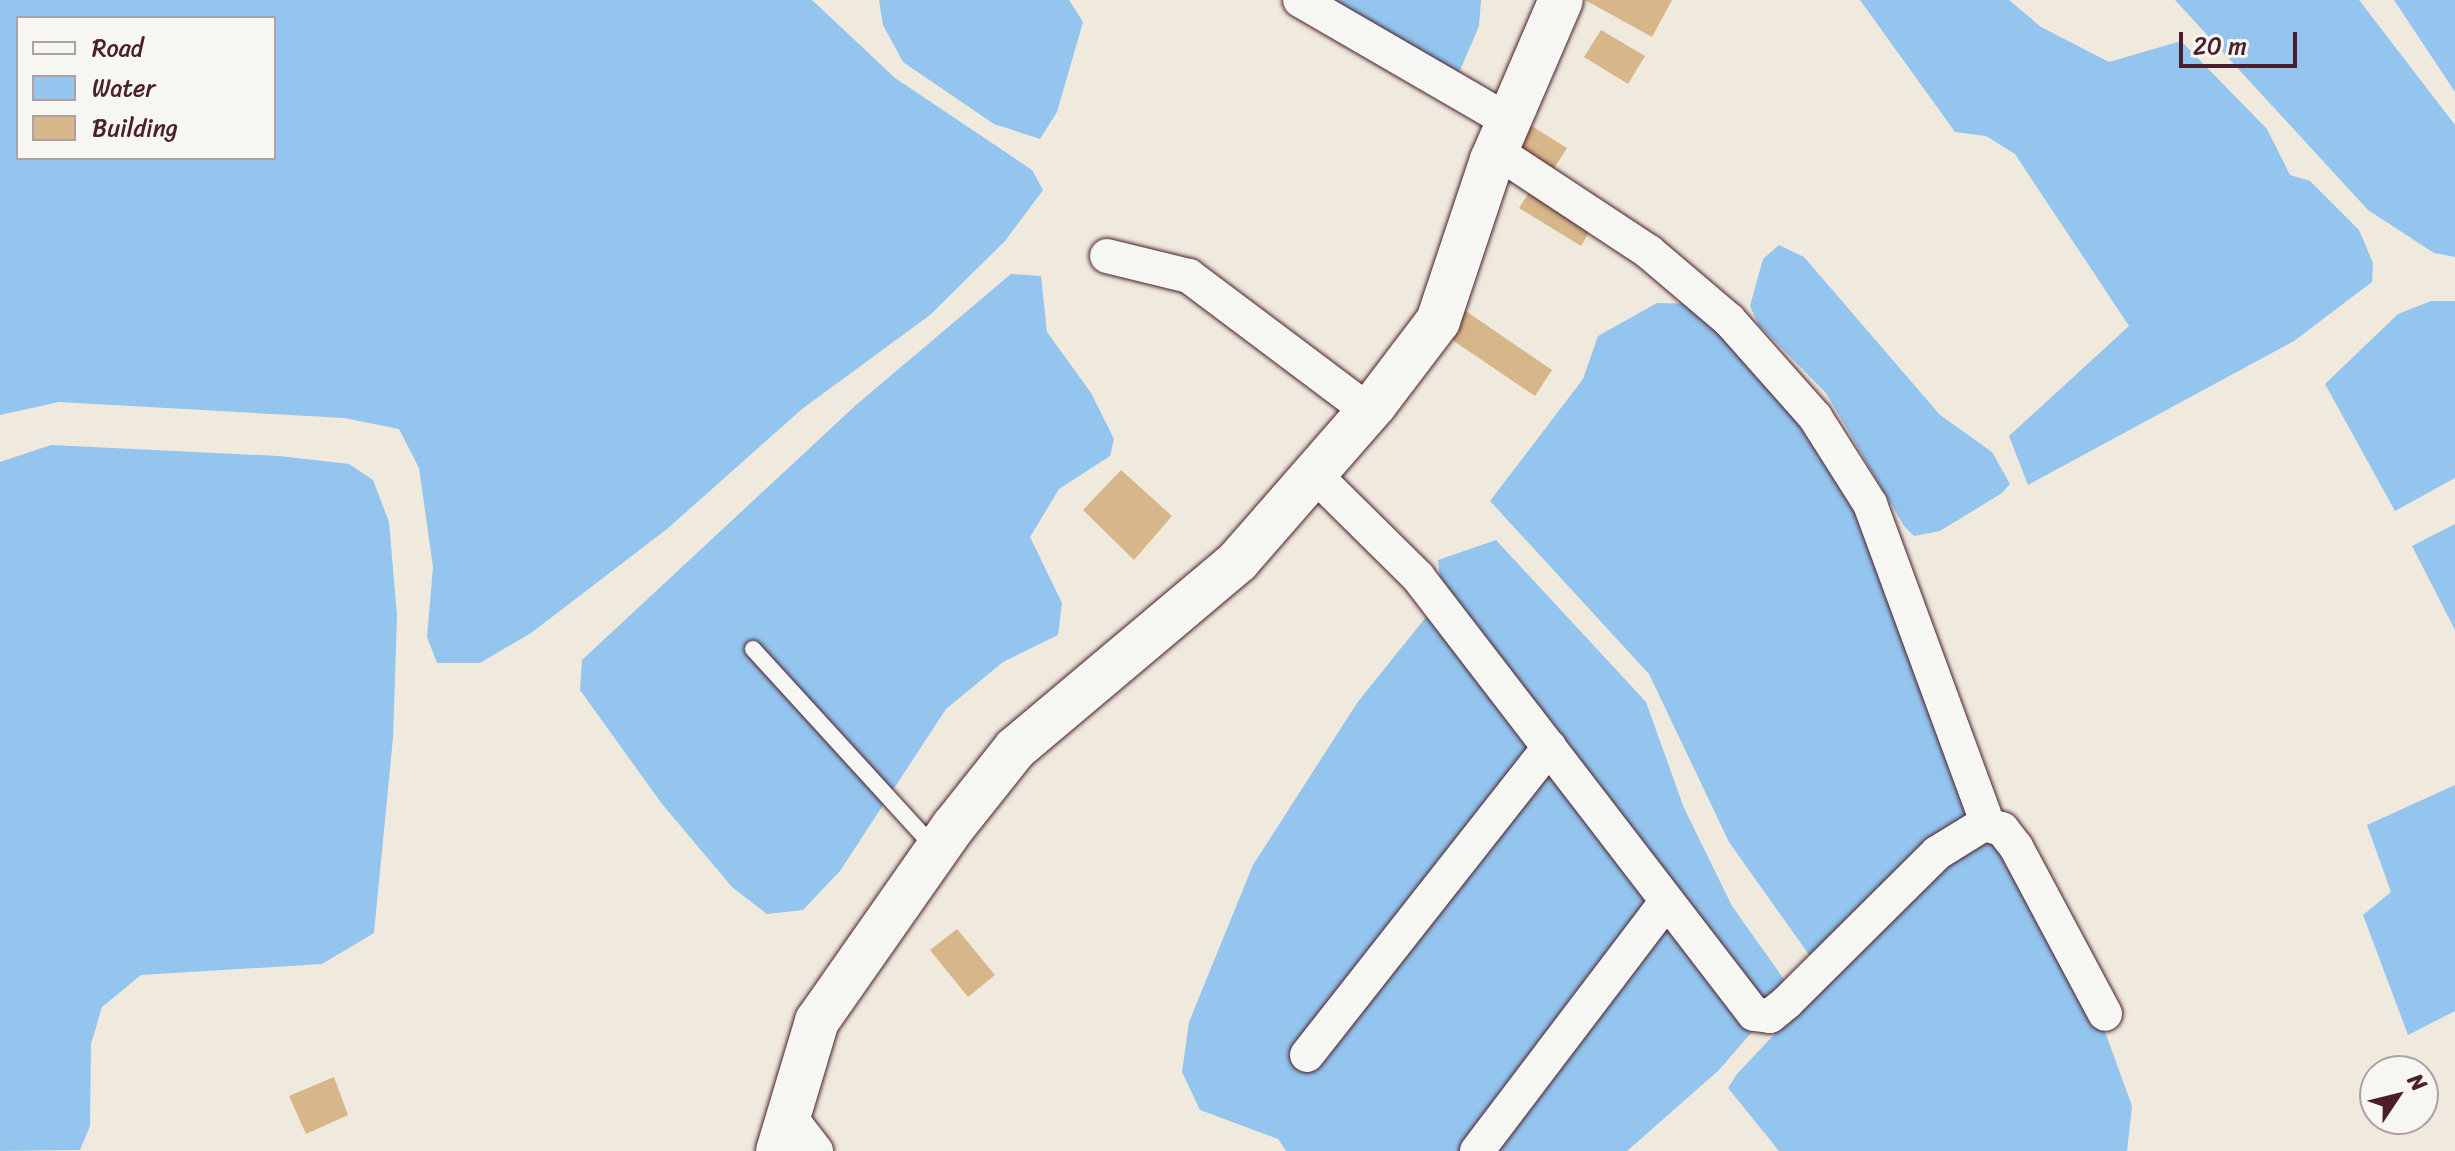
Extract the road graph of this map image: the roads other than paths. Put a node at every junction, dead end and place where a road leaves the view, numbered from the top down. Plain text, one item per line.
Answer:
1 (1300, 0) edge
2 (1561, 0) edge
3 (1502, 136) junction
4 (1107, 256) dead end
5 (1369, 411) junction
6 (1314, 474) junction
7 (753, 649) dead end
8 (1549, 747) junction
9 (1988, 825) junction
10 (936, 849) junction
11 (1666, 902) junction
12 (2105, 1014) dead end
13 (1307, 1055) dead end
14 (784, 1134) edge
15 (816, 1151) edge
16 (1477, 1151) edge

1 - 3 street
2 - 3 main road
3 - 5 main road
3 - 9 street
4 - 5 street
5 - 6 main road
6 - 8 street
6 - 10 main road
7 - 10 lane
8 - 11 street
8 - 13 street
9 - 11 street
9 - 12 street
10 - 14 main road
11 - 16 street
14 - 15 street

